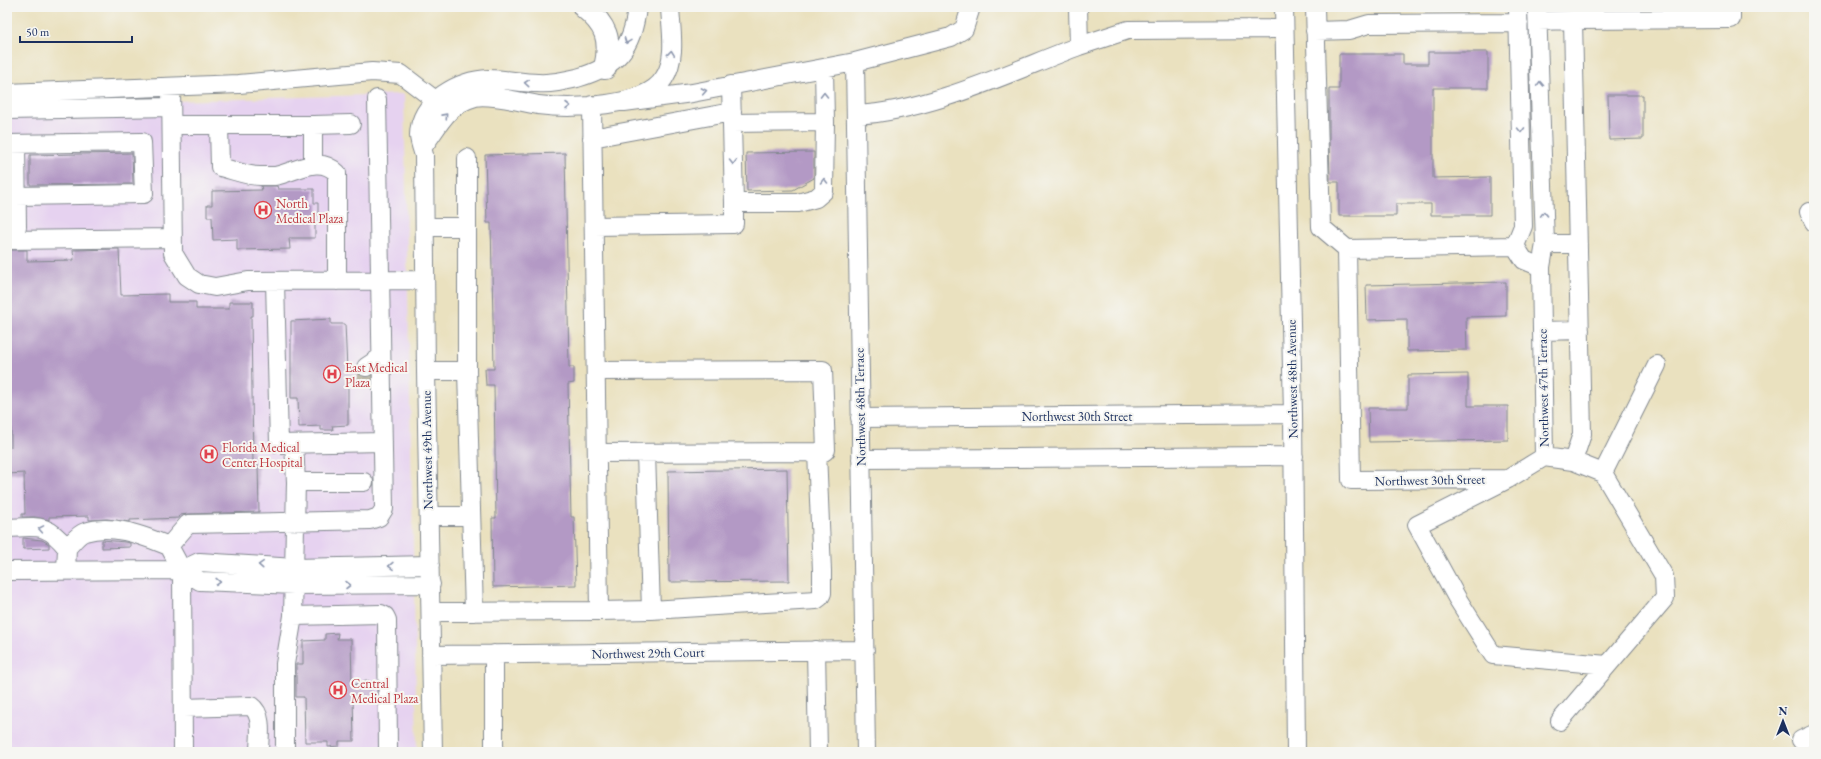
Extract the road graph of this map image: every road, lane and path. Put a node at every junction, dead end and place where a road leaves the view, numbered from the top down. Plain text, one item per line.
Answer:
1 (584, 7) edge
2 (637, 7) edge
3 (670, 7) edge
4 (971, 7) edge
5 (1078, 7) edge
6 (1284, 7) edge
7 (1315, 7) edge
8 (1731, 7) edge
9 (1538, 14) edge
10 (1518, 15) edge
11 (1573, 20) junction
12 (1284, 29) junction
13 (1315, 31) junction
14 (1079, 46) junction
15 (855, 62) junction
16 (605, 68) junction
17 (824, 68) junction
18 (731, 85) junction
19 (171, 87) junction
20 (7, 92) edge
21 (377, 98) dead end
22 (435, 100) junction
23 (624, 102) junction
24 (592, 105) junction
25 (171, 107) junction
26 (7, 110) edge
27 (856, 115) junction
28 (732, 118) junction
29 (825, 122) junction
30 (313, 124) junction
31 (351, 124) dead end
32 (219, 125) junction
33 (172, 126) junction
34 (592, 138) junction
35 (11, 144) edge
36 (422, 148) junction
37 (466, 158) dead end
38 (313, 165) junction
39 (16, 196) junction
40 (734, 203) junction
41 (594, 226) junction
42 (425, 227) junction
43 (467, 227) junction
44 (12, 234) edge
45 (173, 238) junction
46 (1545, 244) junction
47 (1578, 244) junction
48 (1515, 246) junction
49 (1347, 248) junction
50 (1541, 267) junction
51 (425, 280) junction
52 (275, 281) junction
53 (337, 281) junction
54 (380, 281) junction
55 (1580, 330) junction
56 (1542, 331) junction
57 (381, 357) junction
58 (1657, 365) dead end
59 (426, 371) junction
60 (467, 371) junction
61 (596, 371) junction
62 (382, 392) junction
63 (1293, 414) junction
64 (860, 418) junction
65 (382, 442) junction
66 (294, 444) junction
67 (817, 452) junction
68 (646, 453) junction
69 (597, 454) junction
70 (1294, 456) junction
71 (1544, 457) junction
72 (861, 459) junction
73 (1573, 461) junction
74 (1604, 473) junction
75 (1508, 479) junction
76 (296, 482) junction
77 (364, 482) dead end
78 (429, 516) junction
79 (470, 516) junction
80 (295, 522) junction
81 (7, 528) edge
82 (169, 546) junction
83 (67, 548) junction
84 (430, 565) junction
85 (182, 570) junction
86 (7, 571) edge
87 (66, 571) junction
88 (294, 576) junction
89 (430, 584) junction
90 (651, 610) junction
91 (599, 611) junction
92 (431, 612) junction
93 (474, 612) junction
94 (293, 616) junction
95 (816, 650) junction
96 (865, 650) junction
97 (494, 654) junction
98 (431, 655) junction
99 (1607, 665) junction
100 (183, 708) junction
101 (1560, 720) dead end
102 (184, 752) edge
103 (259, 752) edge
104 (285, 752) edge
105 (388, 752) edge
106 (433, 752) edge
107 (494, 752) edge
108 (818, 752) edge
109 (866, 752) edge
110 (1296, 752) edge

1 - 16 main road
2 -> 16 street, Northwest 49th Avenue
23 -> 3 street
4 - 15 street
5 - 14 street
6 - 12 street, Northwest 48th Avenue
7 - 13 street
8 - 11 street
9 - 11 street
46 -> 9 street, Northwest 47th Terrace
10 - 13 street
10 -> 48 street
11 - 47 street
12 - 14 street
12 - 63 street, Northwest 48th Avenue
13 - 49 street
14 - 27 street
15 - 17 street
15 - 27 street, Northwest 48th Terrace
16 -> 22 street, Northwest 49th Avenue
17 - 18 street
29 -> 17 street
23 -> 18 street
18 - 28 street
19 - 20 street
19 - 22 street
19 - 25 street
21 - 54 street
22 - 36 street, Northwest 49th Avenue
23 - 24 street
24 - 34 street
36 -> 24 street
25 - 26 street
25 - 33 street
27 - 64 street, Northwest 48th Terrace
28 - 29 street
28 - 34 street
28 -> 40 street
40 -> 29 street
30 - 31 street
30 - 32 street
30 - 38 street
32 - 33 street
32 - 38 street
33 - 45 street
34 - 41 street
35 - 39 street
35 - 39 street
36 - 42 street, Northwest 49th Avenue
37 - 43 street
38 - 53 street
39 - 44 street
40 - 41 street
41 - 61 street
42 - 43 street
42 - 51 street, Northwest 49th Avenue
43 - 60 street
44 - 45 street
45 - 52 street
46 - 47 street
46 - 50 street, Northwest 47th Terrace
47 - 55 street
48 - 49 street
48 - 50 street
49 - 75 street, Northwest 30th Street
50 - 56 street, Northwest 47th Terrace
51 - 54 street
51 - 59 street, Northwest 49th Avenue
52 - 53 street
52 - 66 street
53 - 54 street
54 - 57 street
55 - 56 street
55 - 73 street
56 - 71 street, Northwest 47th Terrace
57 - 62 street
57 - 62 street
58 - 74 street
59 - 60 street
59 - 78 street, Northwest 49th Avenue
60 - 79 street
61 - 67 street
61 - 69 street
62 - 65 street
63 - 64 street, Northwest 30th Street
63 - 70 street, Northwest 48th Avenue
64 - 72 street, Northwest 48th Terrace
65 - 66 street
65 - 80 street
66 - 76 street
67 - 68 street
67 - 90 street
68 - 69 street
68 - 90 street
69 - 91 street
70 - 72 street
70 - 110 street, Northwest 48th Avenue
71 - 73 street, Northwest 47th Terrace
71 - 75 street
72 - 96 street, Northwest 48th Terrace
73 - 74 street, Northwest 47th Terrace
74 - 99 street
75 - 99 street
76 - 77 street
76 - 80 street
78 - 79 street
78 - 84 street, Northwest 49th Avenue
79 - 93 street
80 - 82 street
80 - 88 street
83 -> 81 street
82 - 83 street
82 - 85 street
83 - 87 street
84 -> 88 street
84 - 89 street, Northwest 49th Avenue
85 - 87 street
88 -> 85 street
85 -> 88 street
85 - 100 street
86 - 87 street
88 -> 89 street
88 - 94 street
89 - 92 street, Northwest 49th Avenue
90 - 91 street
91 - 93 street
92 - 93 street
92 - 98 street, Northwest 49th Avenue
94 - 104 street
94 - 105 street
95 - 96 street, Northwest 29th Court
95 - 97 street, Northwest 29th Court
95 - 108 street
96 - 109 street, Northwest 48th Terrace
97 - 98 street, Northwest 29th Court
97 - 107 street
98 - 106 street, Northwest 49th Avenue
99 - 101 street
100 - 102 street
100 - 103 street

